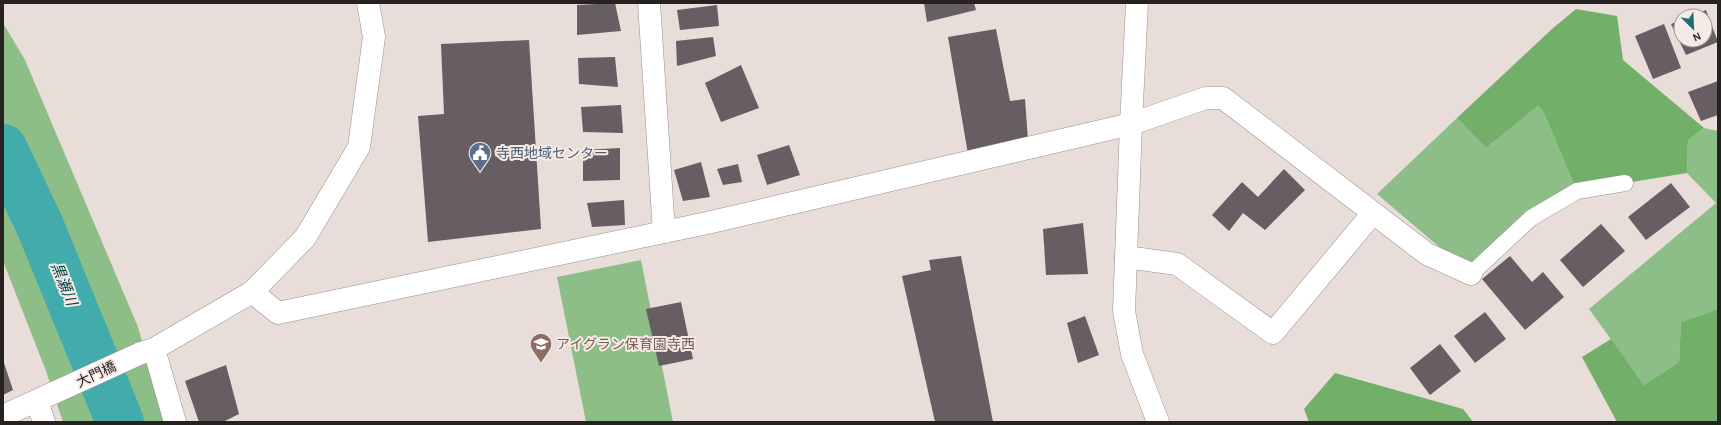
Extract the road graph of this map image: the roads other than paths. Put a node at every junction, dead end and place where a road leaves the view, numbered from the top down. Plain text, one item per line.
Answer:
1 (368, 3) edge
2 (649, 3) edge
3 (1137, 3) edge
4 (1131, 124) junction
5 (1625, 183) dead end
6 (1373, 213) junction
7 (664, 232) junction
8 (1126, 257) junction
9 (1471, 274) joint
10 (252, 292) junction
11 (147, 351) junction
12 (43, 398) junction
13 (3, 416) edge
14 (44, 422) edge
15 (176, 422) edge
16 (1158, 422) edge

1 - 10 street, 大門橋
2 - 7 street
3 - 4 street
4 - 6 street
4 - 7 street
4 - 8 street
5 - 9 lane
6 - 8 street
6 - 9 street
7 - 10 street
8 - 16 street
10 - 11 street, 大門橋
11 - 12 street, 大門橋
11 - 15 street
12 - 13 street, 大門橋
12 - 14 street

